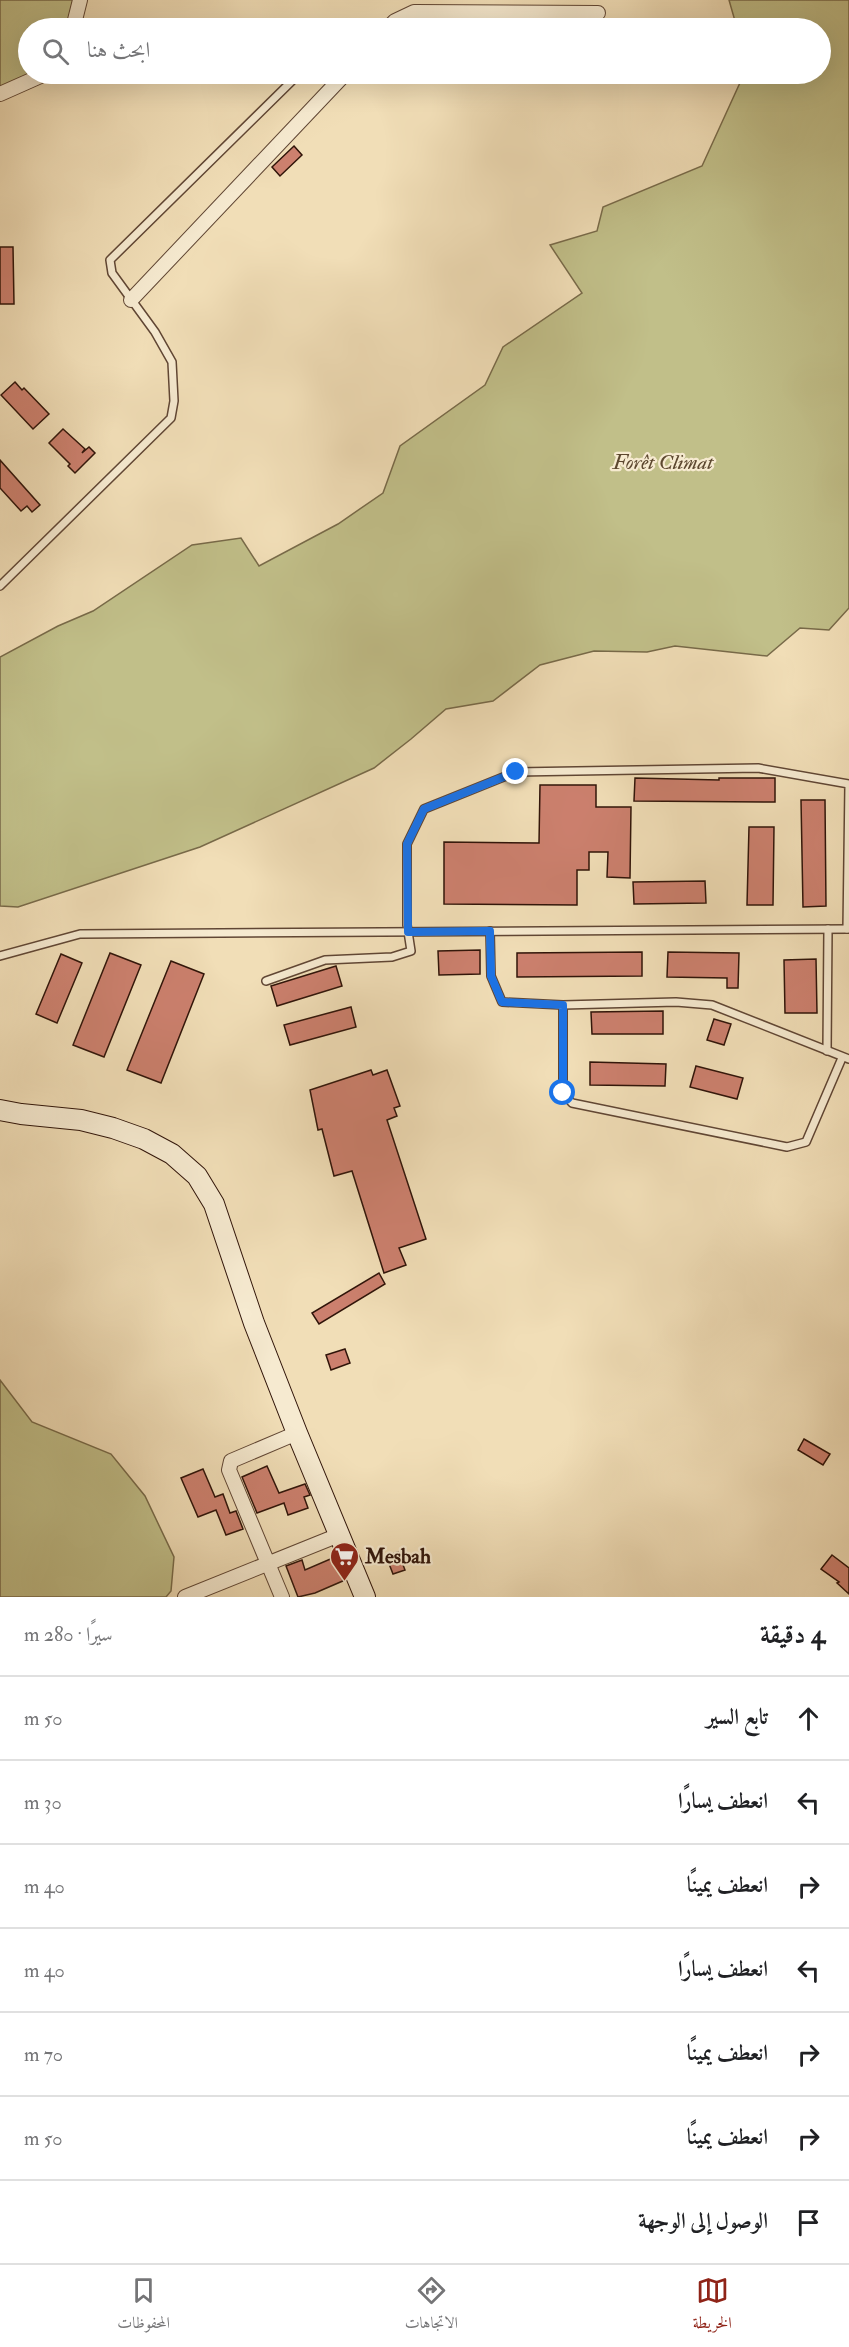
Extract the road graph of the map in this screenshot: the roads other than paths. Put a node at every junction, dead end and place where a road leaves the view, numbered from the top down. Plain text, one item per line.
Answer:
1 (80, 0) edge
2 (598, 14) dead end
3 (76, 18) edge
4 (401, 18) edge
5 (22, 84) edge
6 (289, 84) edge
7 (336, 84) edge
8 (0, 94) edge
9 (131, 300) junction
10 (0, 586) edge
11 (828, 929) junction
12 (848, 929) edge
13 (490, 931) junction
14 (408, 932) junction
15 (0, 956) edge
16 (266, 981) dead end
17 (563, 1005) junction
18 (826, 1051) junction
19 (846, 1058) edge
20 (0, 1110) edge
21 (297, 1433) junction
22 (339, 1535) junction
23 (266, 1563) junction
24 (184, 1597) edge
25 (282, 1597) edge
26 (365, 1597) edge

1 - 3 street
2 - 4 street
5 - 8 street
6 - 9 lane
7 - 9 street
9 - 10 lane
11 - 12 lane
11 - 13 lane
11 - 18 lane
12 - 14 lane
13 - 14 lane
13 - 17 lane
14 - 15 lane
14 - 16 lane
17 - 18 lane
17 - 19 lane
18 - 19 lane
20 - 21 main road
21 - 22 main road
21 - 23 street
22 - 23 street
22 - 26 main road
23 - 24 street
23 - 25 street

